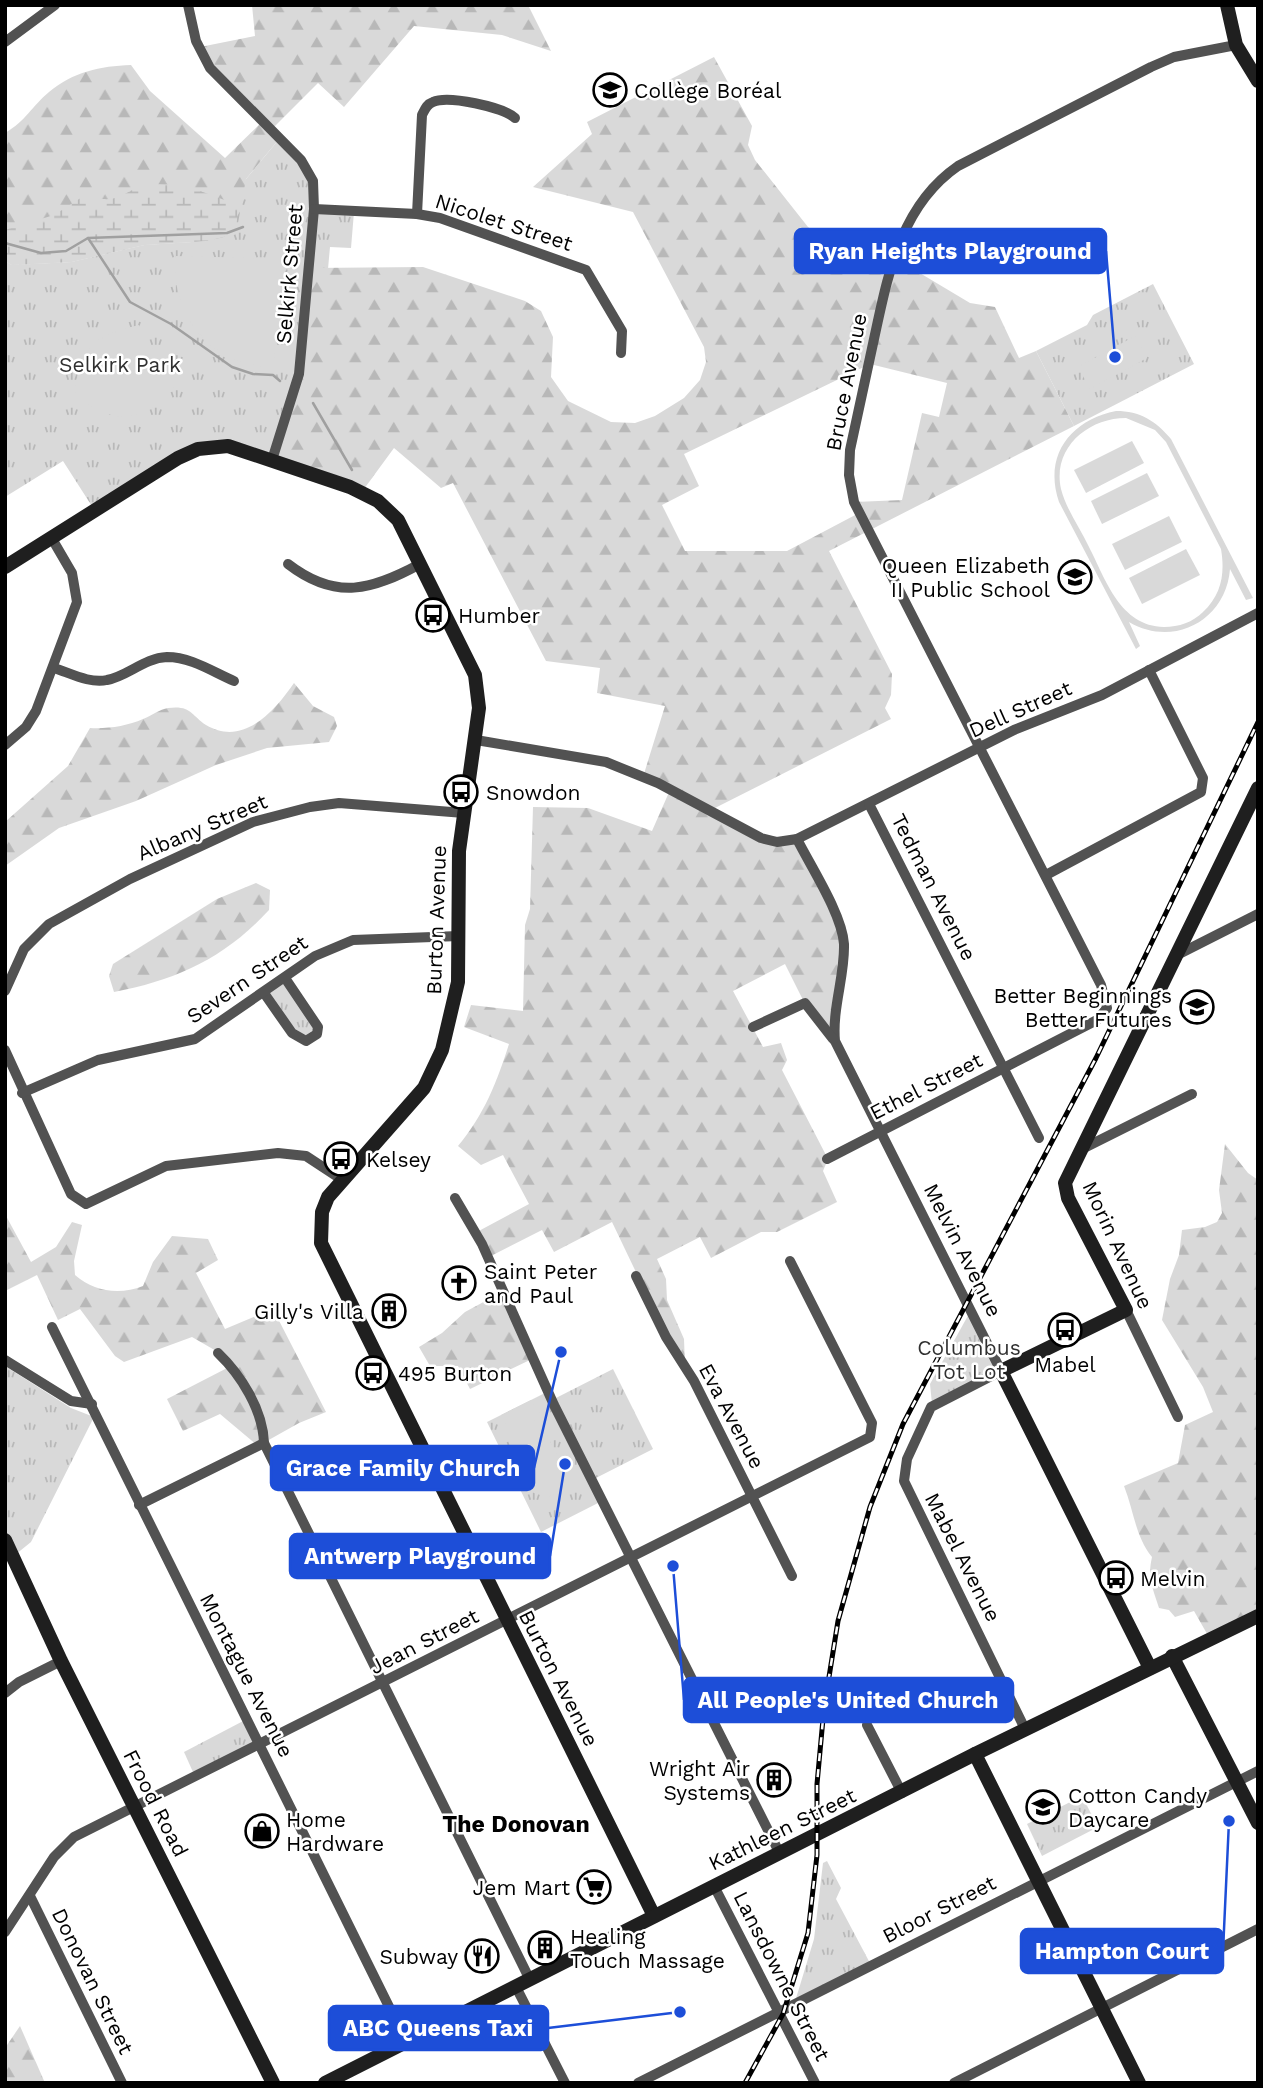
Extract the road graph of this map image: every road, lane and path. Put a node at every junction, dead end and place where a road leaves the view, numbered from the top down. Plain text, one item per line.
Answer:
1 (55, 5) edge
2 (188, 5) edge
3 (1227, 5) edge
4 (5, 42) edge
5 (1236, 45) junction
6 (1258, 81) edge
7 (515, 118) dead end
8 (314, 209) junction
9 (417, 214) junction
10 (621, 354) dead end
11 (272, 460) junction
12 (51, 537) junction
13 (288, 564) dead end
14 (420, 564) junction
15 (5, 567) edge
16 (1258, 613) edge
17 (54, 668) junction
18 (1149, 670) junction
19 (234, 681) dead end
20 (476, 740) junction
21 (5, 745) edge
22 (979, 748) junction
23 (1258, 788) edge
24 (870, 804) junction
25 (464, 813) junction
26 (797, 839) junction
27 (1046, 875) junction
28 (1258, 914) edge
29 (459, 936) junction
30 (1177, 955) junction
31 (285, 978) junction
32 (5, 991) edge
33 (264, 993) junction
34 (1107, 1001) joint
35 (753, 1027) dead end
36 (835, 1041) junction
37 (5, 1050) edge
38 (1004, 1068) junction
39 (22, 1093) junction
40 (1192, 1094) dead end
41 (880, 1130) junction
42 (1039, 1138) dead end
43 (1080, 1150) junction
44 (827, 1159) dead end
45 (341, 1179) junction
46 (456, 1198) dead end
47 (790, 1261) dead end
48 (636, 1276) dead end
49 (1126, 1310) junction
50 (52, 1327) dead end
51 (218, 1353) dead end
52 (5, 1360) edge
53 (1001, 1371) junction
54 (92, 1404) junction
55 (1178, 1417) dead end
56 (264, 1443) junction
57 (753, 1498) junction
58 (139, 1505) junction
59 (5, 1540) edge
60 (632, 1559) junction
61 (792, 1576) dead end
62 (1258, 1616) edge
63 (507, 1621) junction
64 (1172, 1656) junction
65 (61, 1661) junction
66 (1150, 1668) junction
67 (383, 1683) junction
68 (8, 1685) edge
69 (867, 1726) dead end
70 (1026, 1729) junction
71 (261, 1746) junction
72 (975, 1754) junction
73 (1258, 1771) edge
74 (1237, 1782) junction
75 (902, 1793) junction
76 (134, 1808) junction
77 (1258, 1823) edge
78 (780, 1854) junction
79 (1037, 1881) junction
80 (715, 1886) junction
81 (30, 1896) junction
82 (654, 1916) junction
83 (1258, 1929) edge
84 (5, 1932) edge
85 (530, 1980) junction
86 (516, 1987) junction
87 (1102, 2009) junction
88 (778, 2011) junction
89 (406, 2041) junction
90 (122, 2083) edge
91 (274, 2083) edge
92 (325, 2083) edge
93 (565, 2083) edge
94 (638, 2083) edge
95 (815, 2083) edge
96 (954, 2083) edge
97 (1139, 2083) edge

1 - 4 street
2 - 8 street, Selkirk Street
3 - 5 street
5 - 6 street
5 - 22 street, Bruce Avenue
7 - 9 street
8 - 9 street, Nicolet Street
8 - 11 street, Selkirk Street
9 - 10 street, Nicolet Street
11 - 12 street, Burton Avenue
11 - 14 street, Burton Avenue
12 - 15 street, Burton Avenue
12 - 17 street
13 - 14 street
14 - 20 street, Burton Avenue
16 - 18 street, Dell Street
17 - 19 street
17 - 21 street
18 - 22 street, Dell Street
18 - 27 street
20 - 25 street, Burton Avenue
20 - 26 street
22 - 24 street, Dell Street
22 - 27 street, Bruce Avenue
23 - 30 street, Morin Avenue
24 - 26 street, Dell Street
24 - 38 street, Tedman Avenue
25 - 29 street, Burton Avenue
25 - 32 street, Albany Street
26 - 36 street, Melvin Avenue
27 - 34 street, Bruce Avenue
28 - 30 street
29 - 31 street, Severn Street
29 - 45 street, Burton Avenue
30 - 43 street, Morin Avenue
31 - 33 street, Severn Street
31 - 33 street
33 - 39 street, Severn Street
34 - 38 street, Ethel Street
35 - 36 street
36 - 41 street, Melvin Avenue
37 - 39 street
38 - 41 street, Ethel Street
38 - 42 street, Tedman Avenue
39 - 45 street
40 - 43 street
41 - 44 street, Ethel Street
41 - 53 street, Melvin Avenue
43 - 49 street, Morin Avenue
45 - 63 street, Burton Avenue
46 - 60 street
47 - 57 street, Jean Street
48 - 57 street, Eva Avenue
49 - 53 street, Mabel Avenue
49 - 55 street, Morin Avenue
50 - 54 street, Montague Avenue
51 - 56 street
52 - 54 street
53 - 66 street, Melvin Avenue
53 - 70 street, Mabel Avenue
54 - 58 street, Montague Avenue
56 - 58 street
56 - 67 street
57 - 60 street, Jean Street
57 - 61 street, Eva Avenue
58 - 71 street, Montague Avenue
59 - 65 street, Frood Road
60 - 63 street, Jean Street
60 - 78 street
62 - 64 street, Kathleen Street
63 - 67 street, Jean Street
63 - 82 street, Burton Avenue
64 - 66 street, Kathleen Street
64 - 74 street
65 - 68 street
65 - 76 street, Frood Road
66 - 70 street, Kathleen Street
67 - 71 street, Jean Street
67 - 85 street
69 - 75 street
70 - 72 street, Kathleen Street
71 - 76 street, Jean Street
71 - 89 street, Montague Avenue
72 - 75 street, Kathleen Street
72 - 79 street
73 - 74 street, Bloor Street
74 - 77 street
74 - 79 street, Bloor Street
75 - 78 street, Kathleen Street
76 - 81 street, Jean Street
76 - 91 street, Frood Road
78 - 80 street, Kathleen Street
79 - 87 street
79 - 88 street, Bloor Street
80 - 82 street, Kathleen Street
80 - 88 street, Lansdowne Street
81 - 84 street, Jean Street
81 - 90 street, Donovan Street
82 - 85 street, Kathleen Street
83 - 87 street
85 - 86 street, Kathleen Street
86 - 89 street, Kathleen Street
86 - 93 street
87 - 96 street
87 - 97 street
88 - 94 street, Bloor Street
88 - 95 street, Lansdowne Street
89 - 92 street, Kathleen Street

